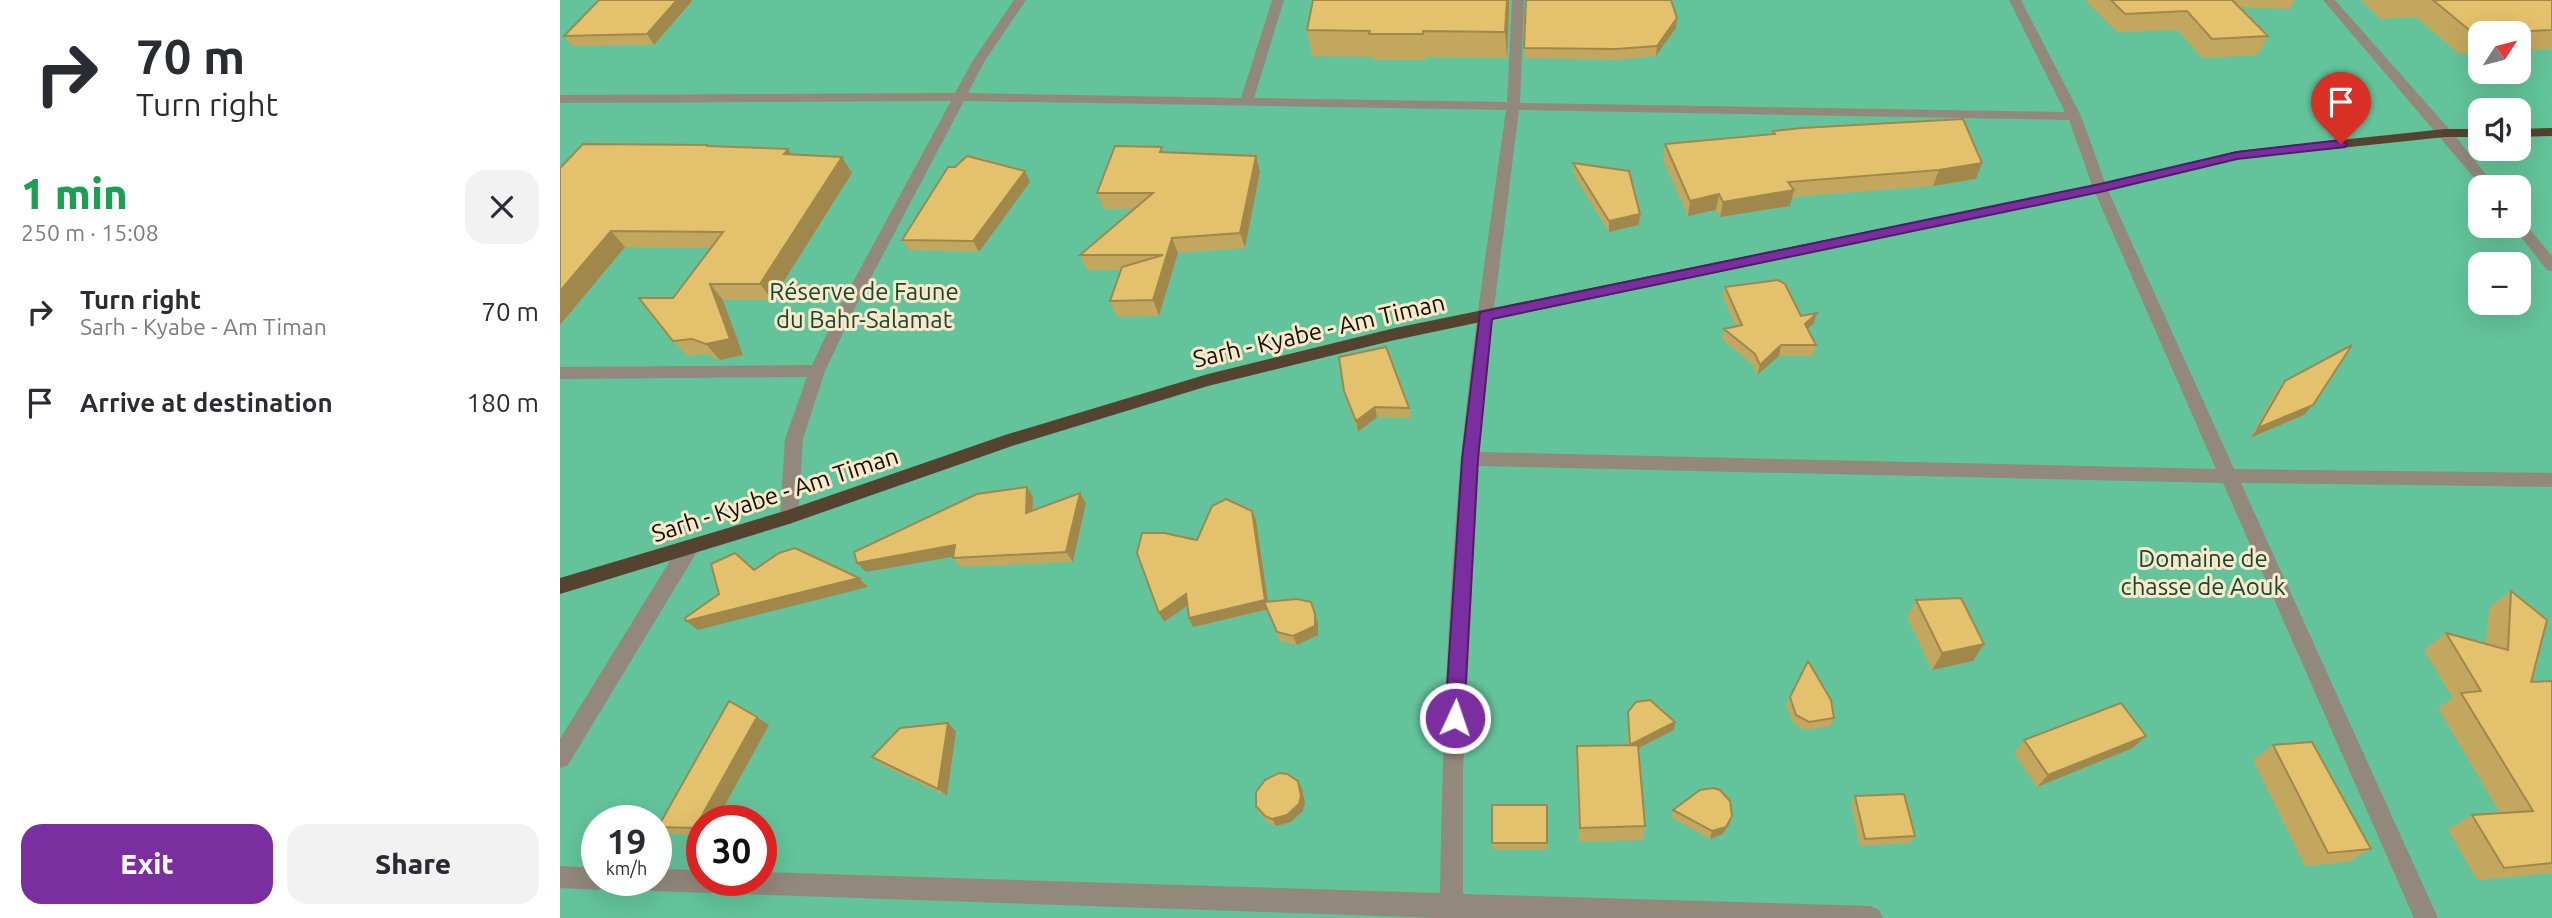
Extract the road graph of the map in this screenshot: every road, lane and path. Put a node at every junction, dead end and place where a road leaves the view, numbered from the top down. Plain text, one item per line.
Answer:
1 (1020, 0) edge
2 (1279, 0) edge
3 (1518, 0) edge
4 (2015, 0) edge
5 (2329, 0) edge
6 (960, 97) junction
7 (560, 99) edge
8 (1246, 102) junction
9 (1513, 106) junction
10 (2074, 116) junction
11 (2552, 132) edge
12 (2445, 133) junction
13 (2468, 133) edge
14 (2531, 133) edge
15 (2479, 175) edge
16 (2100, 188) junction
17 (2529, 238) edge
18 (2552, 267) edge
19 (1485, 316) junction
20 (817, 371) junction
21 (560, 373) edge
22 (1470, 459) junction
23 (2228, 476) junction
24 (2552, 480) edge
25 (789, 517) junction
26 (688, 548) junction
27 (560, 586) edge
28 (560, 758) edge
29 (560, 877) edge
30 (581, 878) edge
31 (672, 881) edge
32 (1451, 911) edge
33 (1871, 918) edge
34 (2426, 918) edge

1 - 6 street
2 - 8 street
3 - 9 street
4 - 10 street
5 - 12 street
6 - 7 street
6 - 8 street
6 - 20 street
8 - 9 street
9 - 10 street
9 - 19 street
10 - 16 street
11 - 14 main road
12 - 13 main road, Sarh - Kyabe - Am Timan
12 - 15 street
12 - 16 main road, Sarh - Kyabe - Am Timan
16 - 19 main road, Sarh - Kyabe - Am Timan
16 - 23 street
17 - 18 street
19 - 22 street
19 - 25 main road, Sarh - Kyabe - Am Timan
20 - 21 street
20 - 25 street
22 - 23 street
22 - 32 street
23 - 24 street
23 - 34 street
25 - 26 main road, Sarh - Kyabe - Am Timan
26 - 27 main road, Sarh - Kyabe - Am Timan
26 - 28 street
29 - 30 street
31 - 32 street
32 - 33 street

